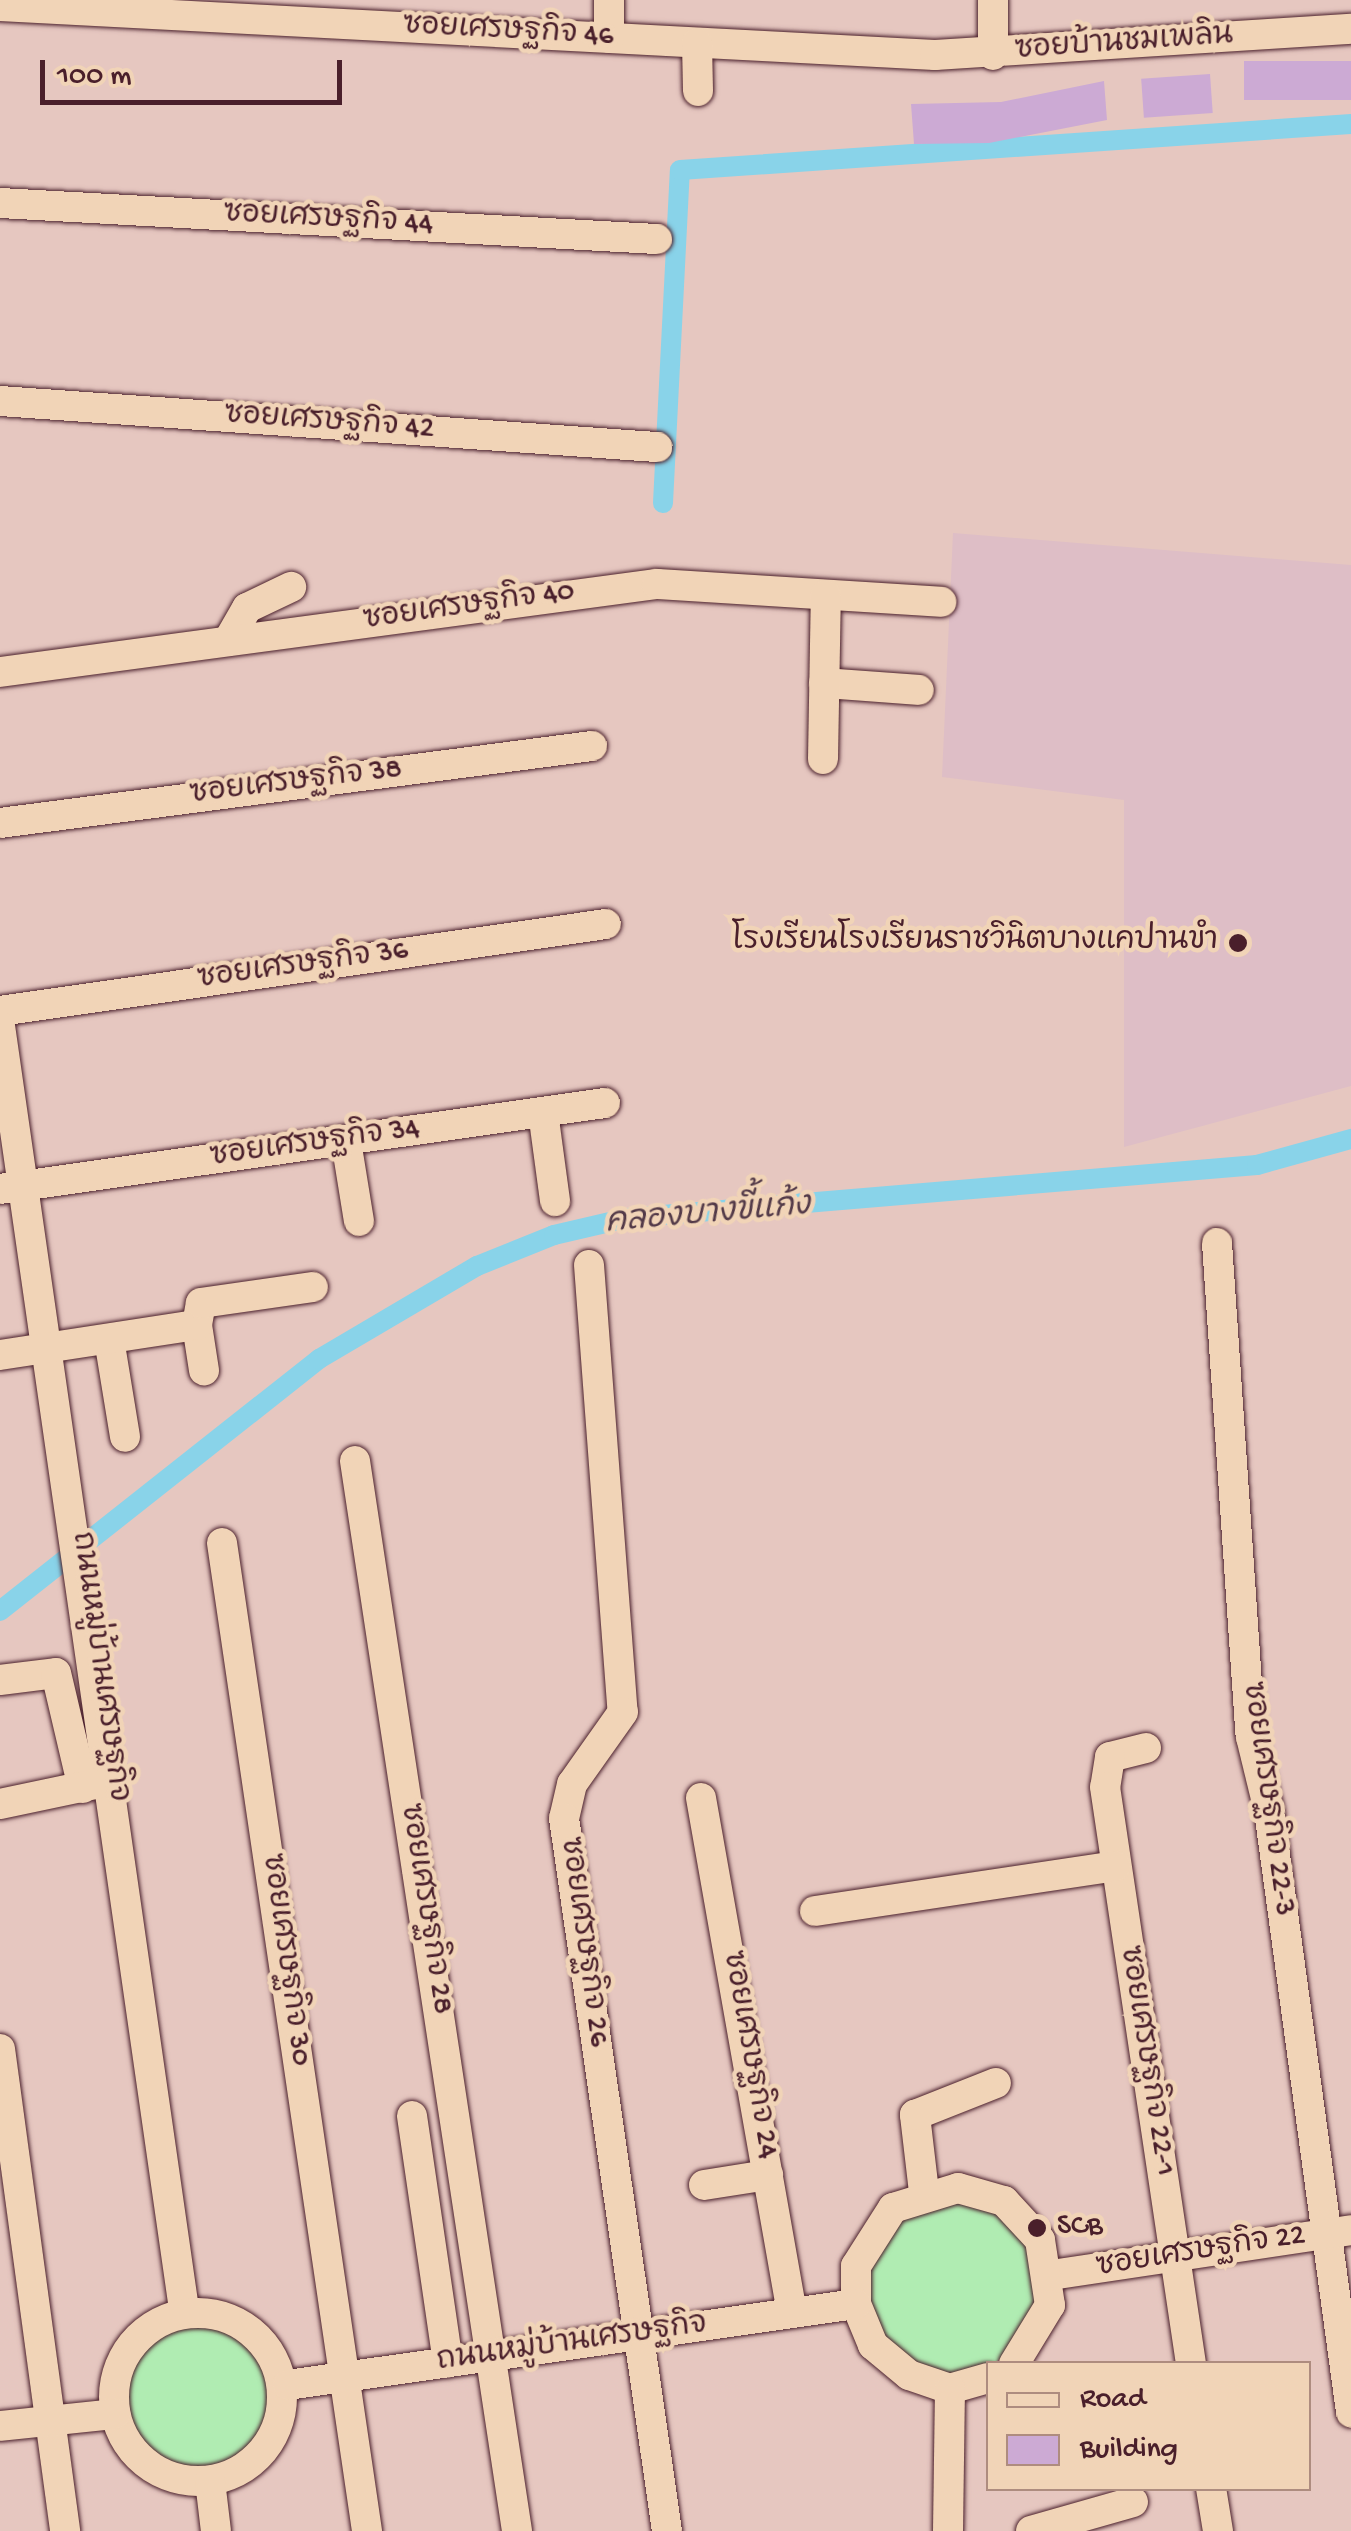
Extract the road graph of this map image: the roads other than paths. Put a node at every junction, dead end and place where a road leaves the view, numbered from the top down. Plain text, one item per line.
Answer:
1 (609, 0) edge
2 (994, 0) edge
3 (0, 6) edge
4 (1351, 29) edge
5 (609, 38) junction
6 (698, 43) junction
7 (897, 52) joint
8 (993, 54) junction
9 (698, 91) dead end
10 (0, 202) edge
11 (656, 239) dead end
12 (0, 401) edge
13 (658, 446) dead end
14 (291, 587) dead end
15 (826, 595) junction
16 (941, 602) dead end
17 (228, 640) junction
18 (0, 672) edge
19 (824, 683) junction
20 (920, 690) dead end
21 (592, 746) dead end
22 (823, 758) dead end
23 (0, 823) edge
24 (606, 924) dead end
25 (0, 1011) edge
26 (0, 1026) edge
27 (604, 1103) dead end
28 (543, 1112) junction
29 (346, 1141) junction
30 (13, 1187) edge
31 (555, 1202) dead end
32 (359, 1221) dead end
33 (1217, 1243) dead end
34 (588, 1265) dead end
35 (313, 1287) dead end
36 (197, 1325) junction
37 (109, 1338) junction
38 (52, 1347) junction
39 (0, 1355) edge
40 (204, 1370) dead end
41 (125, 1437) dead end
42 (355, 1461) dead end
43 (222, 1543) dead end
44 (0, 1680) edge
45 (1146, 1748) dead end
46 (113, 1779) junction
47 (83, 1788) junction
48 (701, 1798) dead end
49 (0, 1804) edge
50 (1116, 1866) junction
51 (816, 1912) dead end
52 (0, 2050) edge
53 (996, 2083) dead end
54 (412, 2116) dead end
55 (768, 2175) junction
56 (704, 2186) dead end
57 (924, 2192) junction
58 (1338, 2232) edge
59 (1174, 2257) junction
60 (1051, 2275) junction
61 (856, 2304) junction
62 (184, 2309) junction
63 (792, 2314) junction
64 (639, 2336) junction
65 (494, 2357) junction
66 (1017, 2361) edge
67 (1191, 2361) edge
68 (448, 2362) junction
69 (345, 2378) junction
70 (986, 2379) edge
71 (288, 2385) junction
72 (950, 2389) junction
73 (1351, 2412) edge
74 (115, 2414) junction
75 (47, 2422) junction
76 (0, 2426) edge
77 (210, 2481) junction
78 (1211, 2491) edge
79 (1133, 2502) dead end
80 (65, 2531) edge
81 (216, 2531) edge
82 (367, 2531) edge
83 (517, 2531) edge
84 (667, 2531) edge
85 (948, 2531) edge
86 (1032, 2531) edge
87 (1218, 2531) edge

1 - 5 street
2 - 8 street
3 - 5 street, ซอยเศรษฐกิจ 46
4 - 8 street, ซอยบ้านชมเพลิน
5 - 6 street, ซอยเศรษฐกิจ 46
6 - 7 street, ซอยเศรษฐกิจ 46
6 - 9 street
7 - 8 street, ซอยบ้านชมเพลิน
10 - 11 street, ซอยเศรษฐกิจ 44
12 - 13 street, ซอยเศรษฐกิจ 42
14 - 17 street
15 - 16 street, ซอยเศรษฐกิจ 40
15 - 17 street, ซอยเศรษฐกิจ 40
15 - 19 street
17 - 18 street, ซอยเศรษฐกิจ 40
19 - 20 street
19 - 22 street
21 - 23 street, ซอยเศรษฐกิจ 38
24 - 25 street, ซอยเศรษฐกิจ 36
26 - 30 street, ถนนหมู่บ้านเศรษฐกิจ
27 - 28 street, ซอยเศรษฐกิจ 34
28 - 29 street, ซอยเศรษฐกิจ 34
28 - 31 street
29 - 30 street, ซอยเศรษฐกิจ 34
29 - 32 street
30 - 38 street, ถนนหมู่บ้านเศรษฐกิจ
33 - 58 street, ซอยเศรษฐกิจ 22-3
34 - 64 street, ซอยเศรษฐกิจ 26
35 - 36 street
36 - 37 street
36 - 40 street
37 - 38 street
37 - 41 street
38 - 39 street
38 - 46 street, ถนนหมู่บ้านเศรษฐกิจ
42 - 65 street, ซอยเศรษฐกิจ 28
43 - 69 street, ซอยเศรษฐกิจ 30
44 - 47 street
45 - 50 street, ซอยเศรษฐกิจ 22-1
46 - 47 street
46 - 62 street, ถนนหมู่บ้านเศรษฐกิจ
47 - 49 street
48 - 55 street, ซอยเศรษฐกิจ 24
50 - 51 street
50 - 59 street, ซอยเศรษฐกิจ 22-1
52 - 75 street
53 - 57 street
54 - 68 street
55 - 56 street
55 - 63 street, ซอยเศรษฐกิจ 24
57 - 60 street
57 - 61 street
58 - 59 street, ซอยเศรษฐกิจ 22
58 - 73 street, ซอยเศรษฐกิจ 22-3
59 - 60 street, ซอยเศรษฐกิจ 22
59 - 67 street, ซอยเศรษฐกิจ 22-1
60 - 66 street
61 - 63 street, ถนนหมู่บ้านเศรษฐกิจ
61 - 72 street
62 - 71 street
62 - 74 street
63 - 64 street, ถนนหมู่บ้านเศรษฐกิจ
64 - 65 street, ถนนหมู่บ้านเศรษฐกิจ
64 - 84 street, ซอยเศรษฐกิจ 26
65 - 68 street, ถนนหมู่บ้านเศรษฐกิจ
65 - 83 street, ซอยเศรษฐกิจ 28
68 - 69 street, ถนนหมู่บ้านเศรษฐกิจ
69 - 71 street, ถนนหมู่บ้านเศรษฐกิจ
69 - 82 street, ซอยเศรษฐกิจ 30
70 - 72 street
71 - 77 street
72 - 85 street
74 - 75 street
74 - 77 street
75 - 76 street
75 - 80 street
77 - 81 street
78 - 87 street
79 - 86 street

